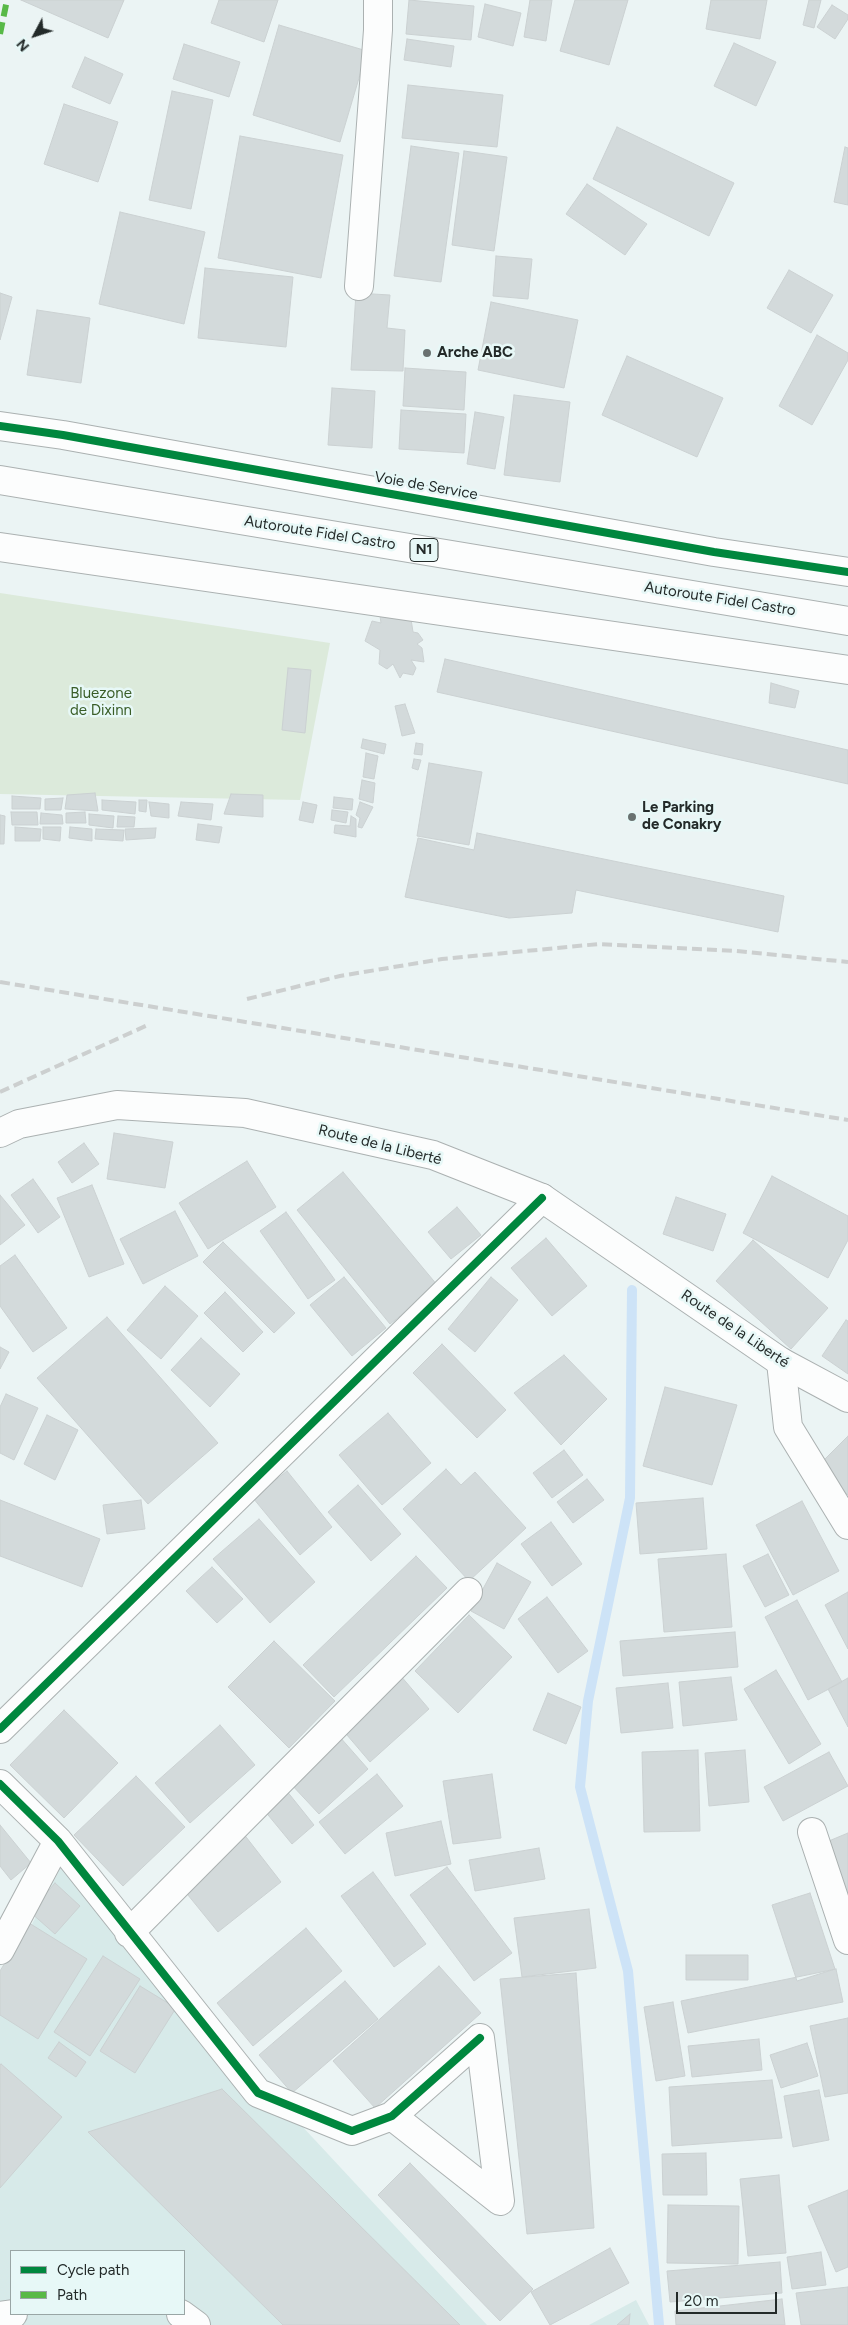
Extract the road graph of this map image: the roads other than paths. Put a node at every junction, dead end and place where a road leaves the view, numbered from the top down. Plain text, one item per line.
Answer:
1 (378, 0) edge
2 (359, 286) dead end
3 (0, 426) edge
4 (0, 480) edge
5 (0, 547) edge
6 (848, 572) edge
7 (848, 621) edge
8 (848, 670) edge
9 (0, 1133) edge
10 (542, 1198) junction
11 (782, 1362) junction
12 (848, 1398) edge
13 (848, 1525) edge
14 (468, 1592) dead end
15 (0, 1729) edge
16 (0, 1784) edge
17 (812, 1832) dead end
18 (58, 1841) junction
19 (129, 1933) junction
20 (848, 1940) edge
21 (0, 1950) edge
22 (392, 2116) junction
23 (182, 2315) edge
24 (196, 2325) edge

1 - 2 main road
3 - 6 main road, Voie de Service
4 - 7 main road, Autoroute Fidel Castro / N1
5 - 8 main road
9 - 10 main road, Route de la Liberté
10 - 11 main road, Route de la Liberté
10 - 15 main road
11 - 12 main road, Route de la Liberté
11 - 13 main road
14 - 19 main road
16 - 18 main road
17 - 20 main road
18 - 19 main road
18 - 21 main road
19 - 22 main road
22 - 22 main road
23 - 24 main road

